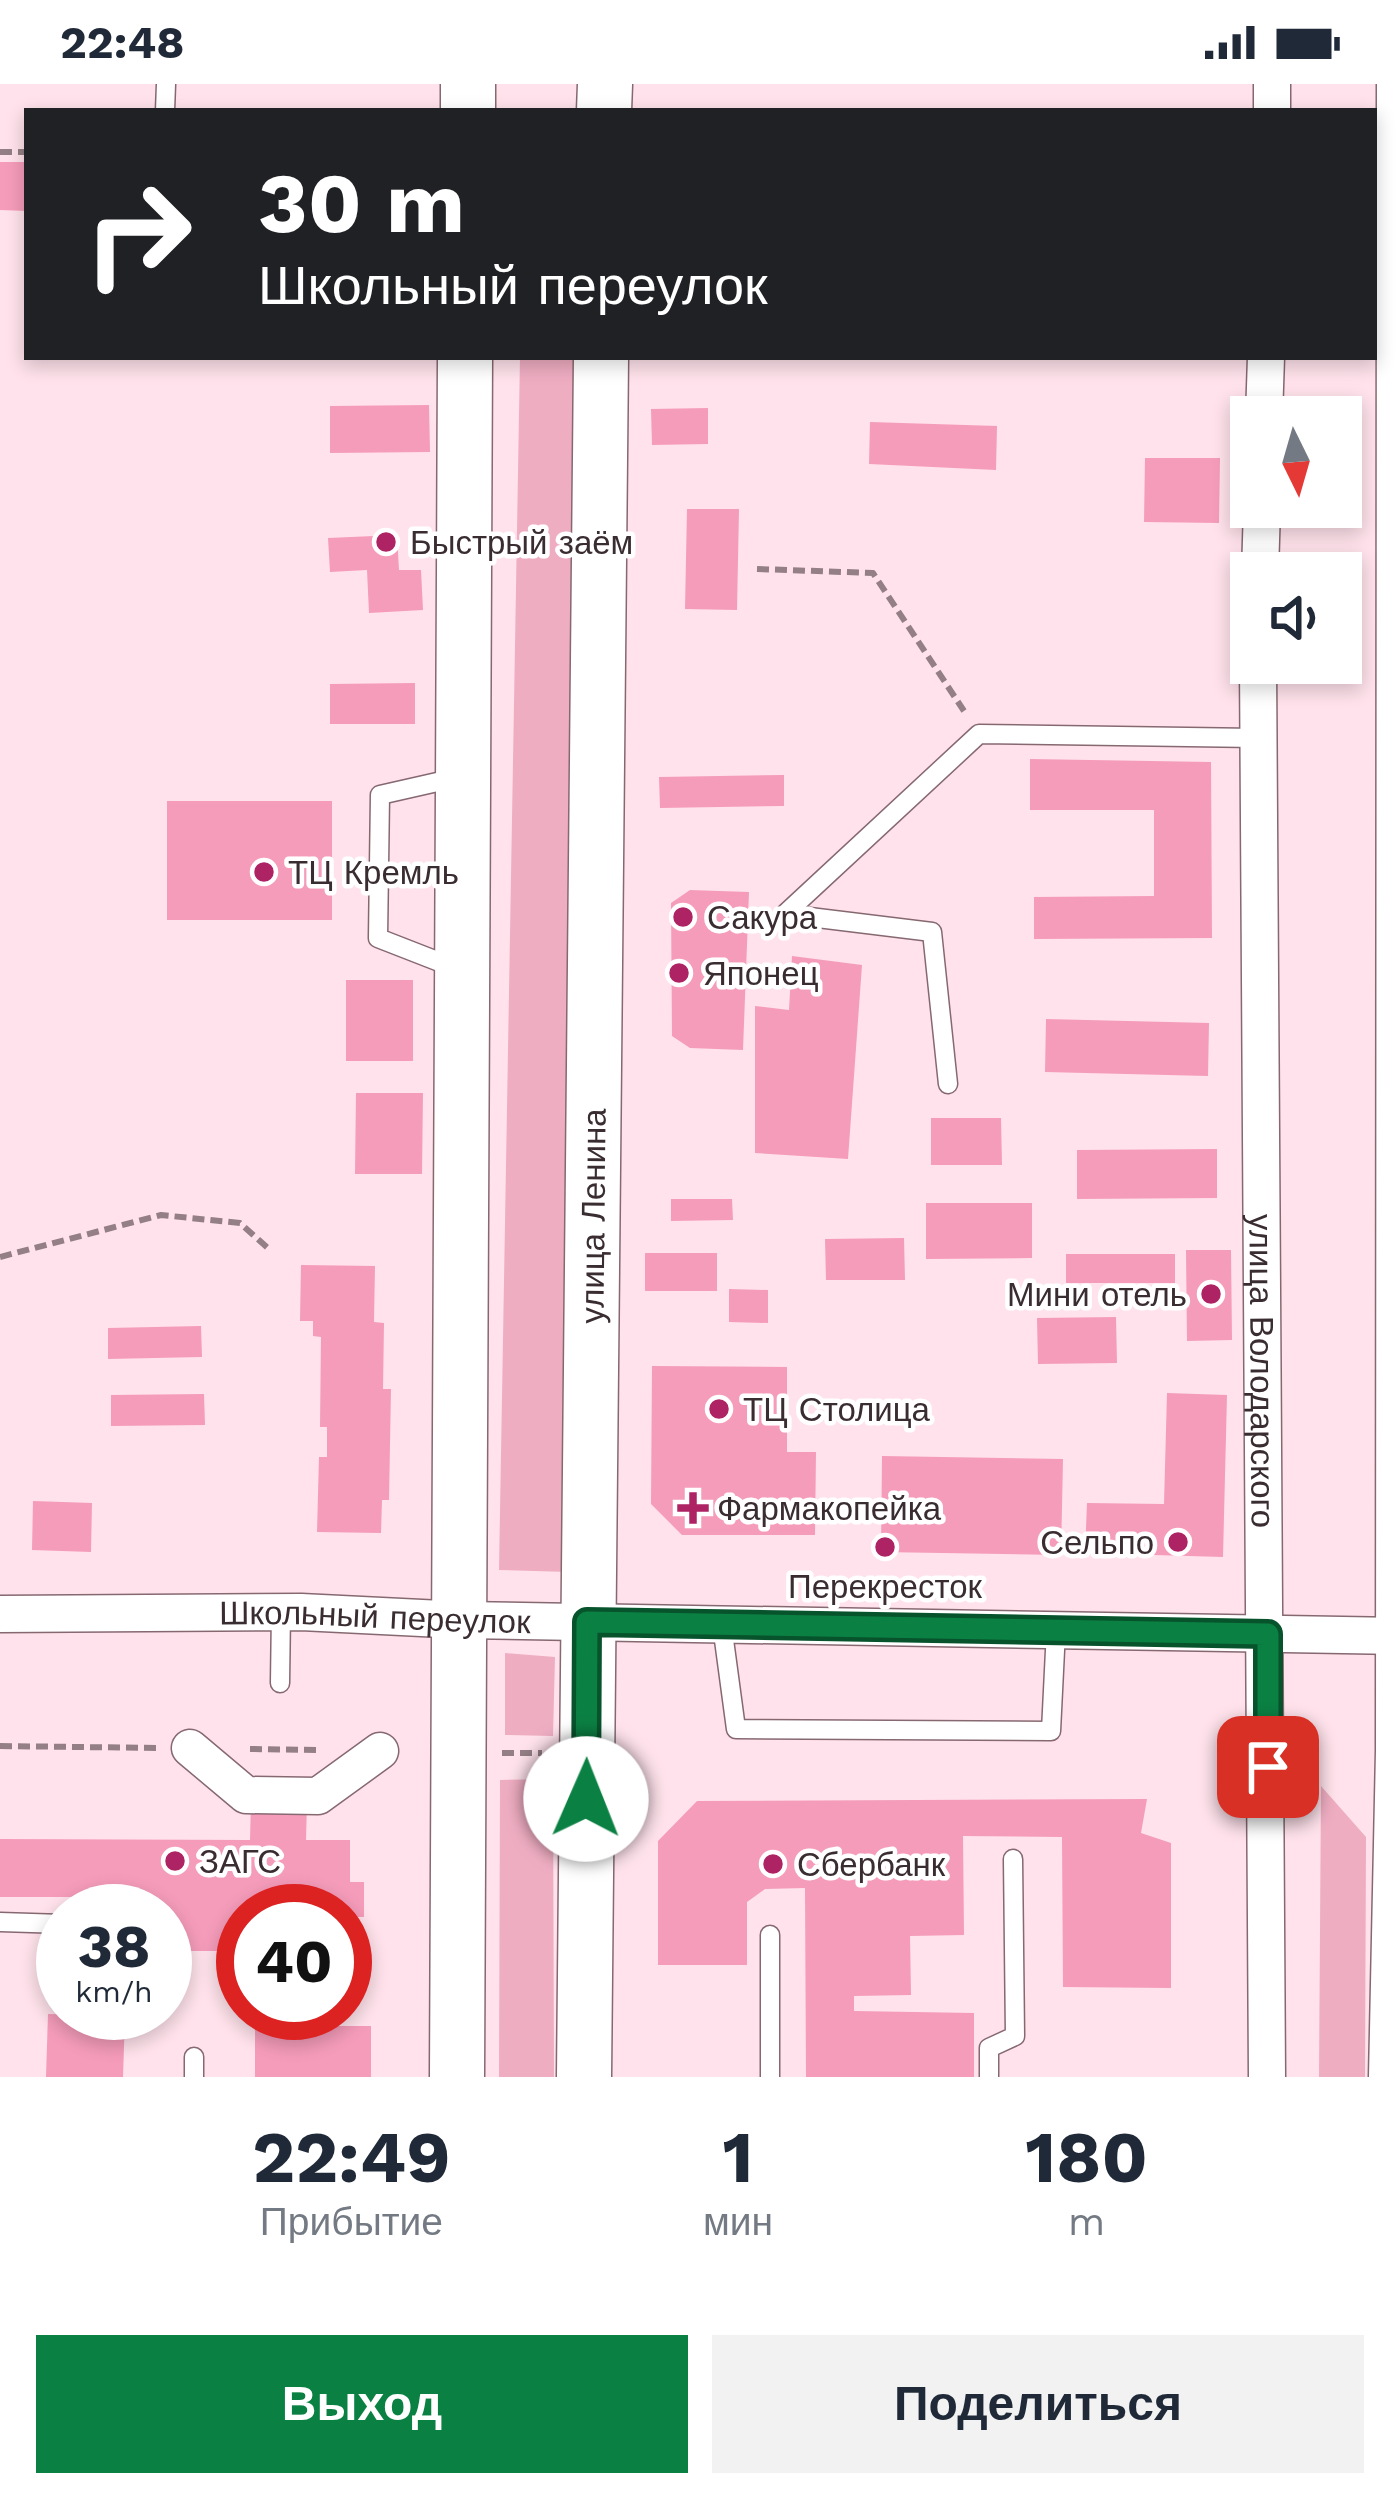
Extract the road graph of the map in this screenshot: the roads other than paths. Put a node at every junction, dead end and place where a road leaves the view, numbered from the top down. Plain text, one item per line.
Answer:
1 (1395, 84) edge
2 (466, 360) edge
3 (601, 360) edge
4 (1266, 360) edge
5 (1265, 396) edge
6 (1257, 684) edge
7 (1256, 737) junction
8 (465, 776) junction
9 (463, 971) junction
10 (948, 1084) dead end
11 (281, 1612) junction
12 (0, 1614) edge
13 (462, 1620) junction
14 (587, 1622) junction
15 (722, 1625) junction
16 (1055, 1630) junction
17 (1268, 1634) junction
18 (1397, 1635) edge
19 (280, 1682) dead end
20 (190, 1748) dead end
21 (380, 1751) dead end
22 (1397, 1751) edge
23 (1013, 1859) dead end
24 (0, 1922) edge
25 (36, 1923) edge
26 (770, 1935) dead end
27 (457, 2077) edge
28 (584, 2077) edge
29 (770, 2077) edge
30 (989, 2077) edge
31 (1267, 2077) edge
32 (1387, 2077) edge

1 - 18 street
2 - 8 street
3 - 14 street, улица Ленина
4 - 5 street
6 - 7 street, улица Володарского
7 - 10 lane
7 - 17 street, улица Володарского
8 - 9 street
8 - 9 lane
9 - 13 street
11 - 12 street, Школьный переулок
11 - 13 street, Школьный переулок
11 - 19 lane
13 - 14 street, Школьный переулок
13 - 27 street
14 - 15 street, Школьный переулок
14 - 28 street, улица Ленина
15 - 16 street, Школьный переулок
15 - 16 lane
16 - 17 street, Школьный переулок
17 - 18 street, Школьный переулок
17 - 31 street, улица Володарского
18 - 22 street
20 - 21 street
22 - 32 street
23 - 30 lane
24 - 25 lane
26 - 29 lane

